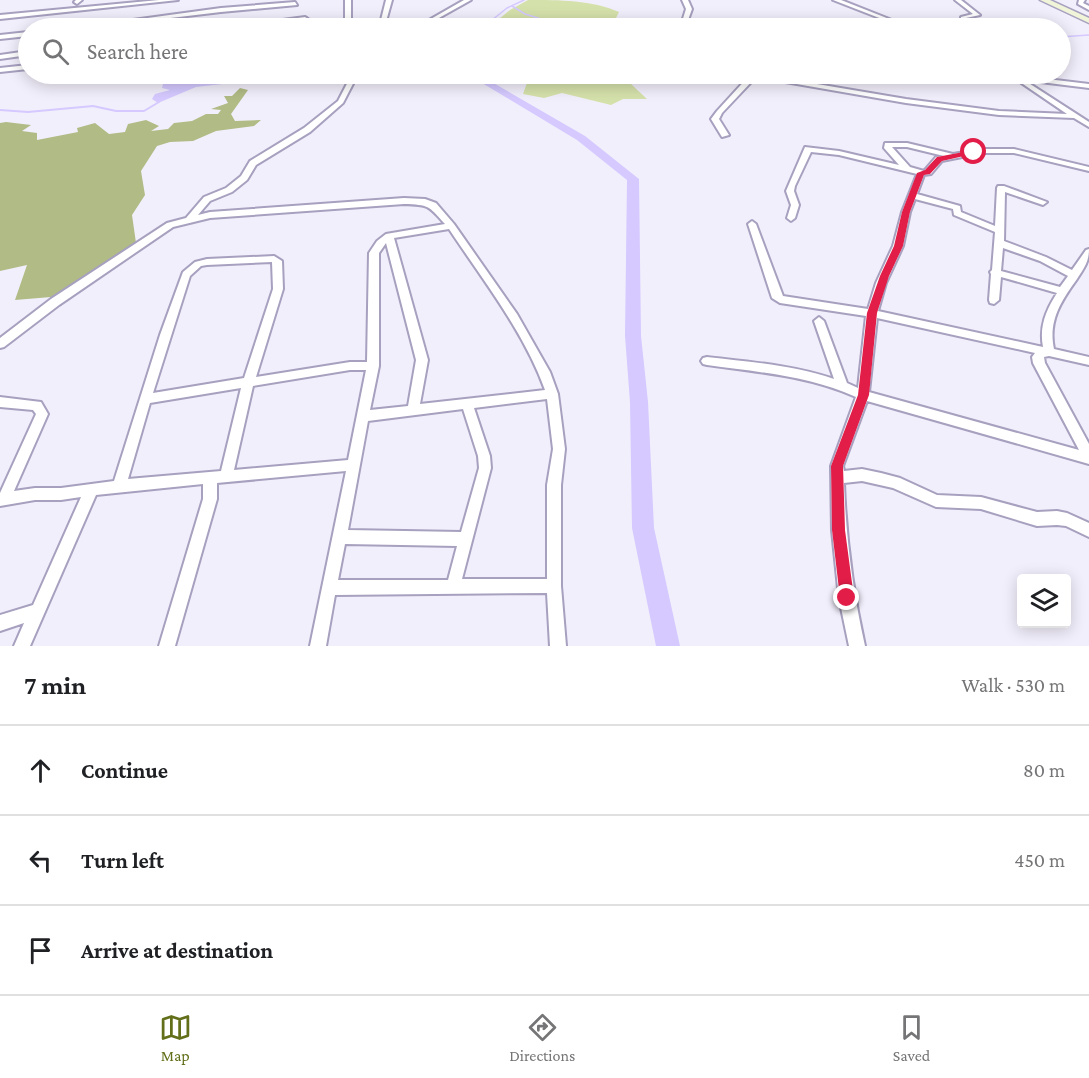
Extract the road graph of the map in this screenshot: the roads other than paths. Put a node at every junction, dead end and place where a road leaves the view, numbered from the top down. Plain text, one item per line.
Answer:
1 (175, 0) edge
2 (348, 0) edge
3 (388, 0) edge
4 (468, 0) edge
5 (685, 0) edge
6 (836, 0) edge
7 (958, 0) edge
8 (1044, 0) edge
9 (1082, 0) edge
10 (164, 1) edge
11 (294, 2) edge
12 (1089, 8) edge
13 (0, 17) edge
14 (160, 18) edge
15 (167, 18) edge
16 (304, 18) edge
17 (348, 18) edge
18 (384, 18) edge
19 (436, 18) edge
20 (686, 18) edge
21 (883, 18) edge
22 (963, 18) dead end
23 (1089, 21) edge
24 (18, 35) edge
25 (3, 37) edge
26 (0, 46) edge
27 (18, 54) edge
28 (0, 57) edge
29 (18, 68) edge
30 (0, 70) edge
31 (1071, 83) edge
32 (350, 84) edge
33 (746, 84) edge
34 (813, 84) edge
35 (1026, 84) edge
36 (1089, 86) edge
37 (1074, 116) junction
38 (1089, 125) edge
39 (725, 135) dead end
40 (955, 157) junction
41 (1089, 169) edge
42 (915, 172) junction
43 (912, 195) junction
44 (1043, 202) dead end
45 (791, 218) dead end
46 (190, 219) junction
47 (752, 224) dead end
48 (451, 226) junction
49 (998, 230) junction
50 (389, 236) junction
51 (999, 243) junction
52 (1089, 252) edge
53 (995, 272) junction
54 (1074, 275) junction
55 (1062, 291) junction
56 (994, 300) dead end
57 (872, 313) junction
58 (819, 321) dead end
59 (0, 344) edge
60 (1048, 352) junction
61 (707, 361) dead end
62 (1089, 361) edge
63 (373, 366) junction
64 (248, 384) junction
65 (842, 384) junction
66 (552, 394) junction
67 (863, 395) junction
68 (146, 399) junction
69 (0, 402) edge
70 (467, 404) junction
71 (413, 410) junction
72 (364, 416) junction
73 (1086, 444) edge
74 (1089, 457) edge
75 (352, 465) junction
76 (226, 476) junction
77 (210, 478) junction
78 (838, 478) junction
79 (119, 486) junction
80 (91, 491) junction
81 (2, 499) edge
82 (1089, 530) edge
83 (339, 537) junction
84 (464, 539) junction
85 (554, 586) junction
86 (453, 587) junction
87 (330, 588) junction
88 (37, 611) junction
89 (0, 623) edge
90 (22, 646) edge
91 (167, 646) edge
92 (318, 646) edge
93 (558, 646) edge
94 (857, 646) edge

1 - 10 street
2 - 17 street
3 - 18 street
4 - 19 street
5 - 20 street
6 - 21 street
7 - 22 street
8 - 23 main road
9 - 12 street
10 - 13 street
10 - 14 street
11 - 15 street
11 - 16 street
24 - 25 street
25 - 26 street
27 - 28 street
29 - 30 street
31 - 36 street
32 - 46 street
33 - 39 street
34 - 37 street
35 - 37 street
37 - 38 street
40 - 41 street
40 - 42 street
40 - 42 street
42 - 43 street
42 - 45 street
43 - 49 street
43 - 57 street
44 - 49 street
46 - 48 street
46 - 59 street
47 - 57 street
48 - 50 street
48 - 66 street
49 - 51 street
50 - 63 street
50 - 71 street
51 - 53 street
51 - 54 street
52 - 54 street
53 - 55 street
53 - 56 street
54 - 55 street
55 - 60 street
57 - 60 street
57 - 67 street
58 - 65 street
60 - 62 street
60 - 73 street
61 - 65 street
63 - 64 street
63 - 72 street
64 - 68 street
64 - 68 street
64 - 76 street
65 - 67 street
66 - 70 street
66 - 85 street
67 - 74 street
67 - 78 street
68 - 79 street
69 - 81 street
70 - 71 street
70 - 84 street
71 - 72 street
72 - 75 street
73 - 74 street
75 - 76 street
75 - 83 street
76 - 77 street
77 - 79 street
77 - 91 street
78 - 82 street
78 - 94 street
79 - 80 street
80 - 81 street
80 - 88 street
83 - 84 street
83 - 87 street
84 - 86 street
85 - 86 street
85 - 93 street
86 - 87 street
87 - 92 street
88 - 89 street
88 - 90 street

